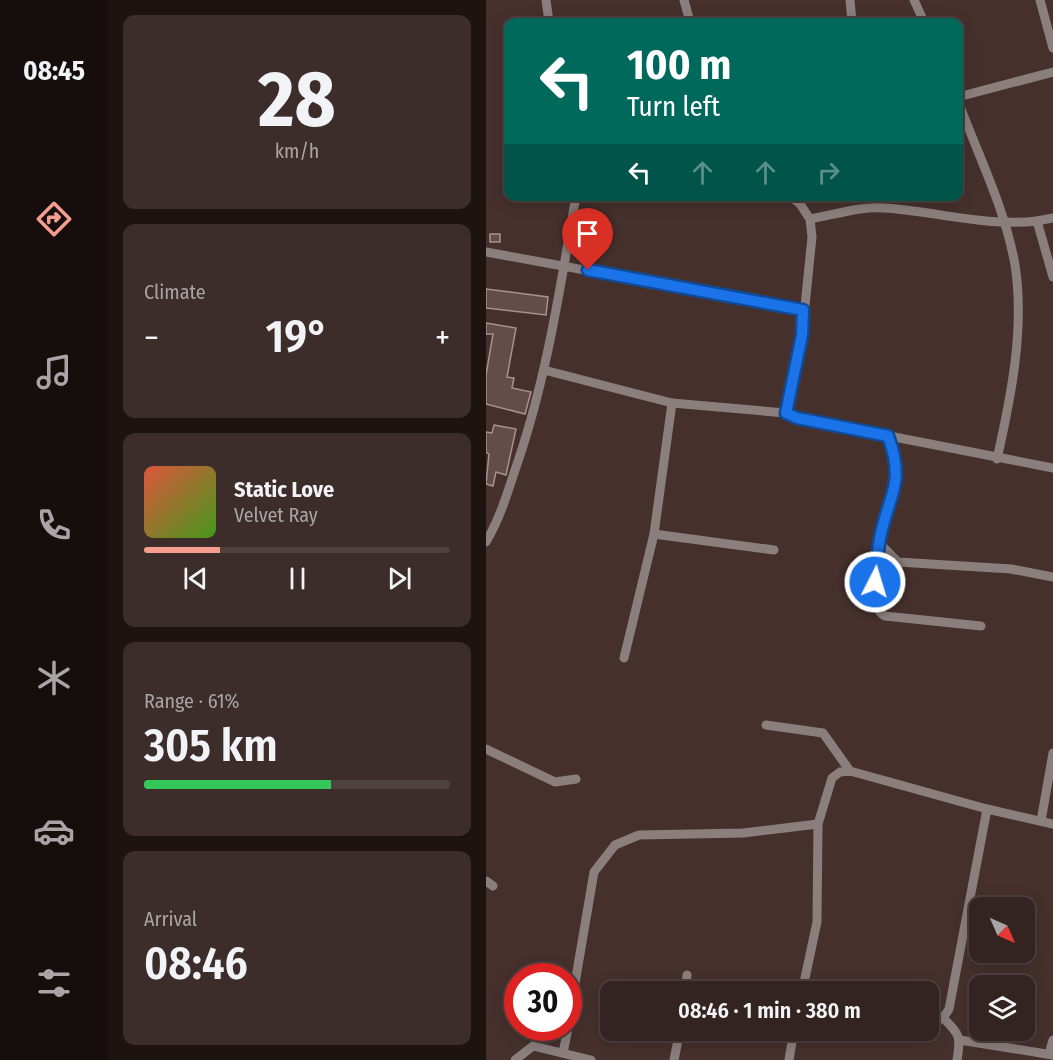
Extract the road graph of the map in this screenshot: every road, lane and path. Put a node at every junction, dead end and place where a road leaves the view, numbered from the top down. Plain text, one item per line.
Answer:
1 (546, 0) edge
2 (684, 0) edge
3 (850, 0) edge
4 (914, 0) edge
5 (1040, 0) edge
6 (548, 18) edge
7 (689, 18) edge
8 (852, 18) edge
9 (922, 18) edge
10 (1053, 48) edge
11 (1053, 72) edge
12 (963, 98) edge
13 (963, 122) edge
14 (575, 201) edge
15 (796, 201) edge
16 (1053, 218) edge
17 (810, 219) junction
18 (1037, 221) junction
19 (1004, 222) junction
20 (486, 252) edge
21 (564, 266) junction
22 (1053, 277) edge
23 (803, 310) junction
24 (544, 370) junction
25 (672, 403) junction
26 (786, 413) junction
27 (888, 436) junction
28 (997, 459) junction
29 (1053, 468) edge
30 (654, 534) junction
31 (486, 542) edge
32 (879, 543) junction
33 (774, 550) dead end
34 (1053, 577) edge
35 (981, 626) dead end
36 (624, 658) dead end
37 (766, 725) dead end
38 (486, 749) edge
39 (1053, 753) edge
40 (850, 771) junction
41 (576, 779) dead end
42 (987, 809) junction
43 (1041, 821) junction
44 (818, 824) junction
45 (1053, 824) edge
46 (579, 963) edge
47 (687, 975) dead end
48 (686, 981) edge
49 (804, 981) edge
50 (943, 1018) junction
51 (939, 1020) edge
52 (960, 1040) junction
53 (1053, 1040) edge
54 (566, 1041) edge
55 (678, 1041) edge
56 (792, 1041) edge
57 (564, 1053) junction
58 (1051, 1054) edge
59 (515, 1060) edge
60 (591, 1060) edge
61 (674, 1060) edge
62 (789, 1060) edge
63 (957, 1060) edge

1 - 6 street
2 - 7 street
3 - 8 street
4 - 9 street
5 - 10 street
11 - 12 street
13 - 19 street
14 - 21 street
15 - 17 street
16 - 18 street
17 - 19 street
17 - 23 street
18 - 19 street
18 - 22 street
19 - 28 street
20 - 21 street
21 - 23 street
21 - 24 street
23 - 26 street
24 - 25 street
24 - 31 street
25 - 26 street
25 - 30 street
26 - 27 street
27 - 28 street
27 - 32 street
28 - 29 street
30 - 33 street
30 - 36 street
32 - 34 street
32 - 35 street
37 - 40 street
38 - 41 street
39 - 43 street
40 - 42 street
40 - 44 street
42 - 43 street
42 - 50 street
43 - 45 street
44 - 46 street
44 - 49 street
47 - 48 street
50 - 51 street
50 - 52 street
52 - 58 street
52 - 63 street
53 - 58 street
54 - 57 street
55 - 61 street
56 - 62 street
57 - 59 street
57 - 60 street

